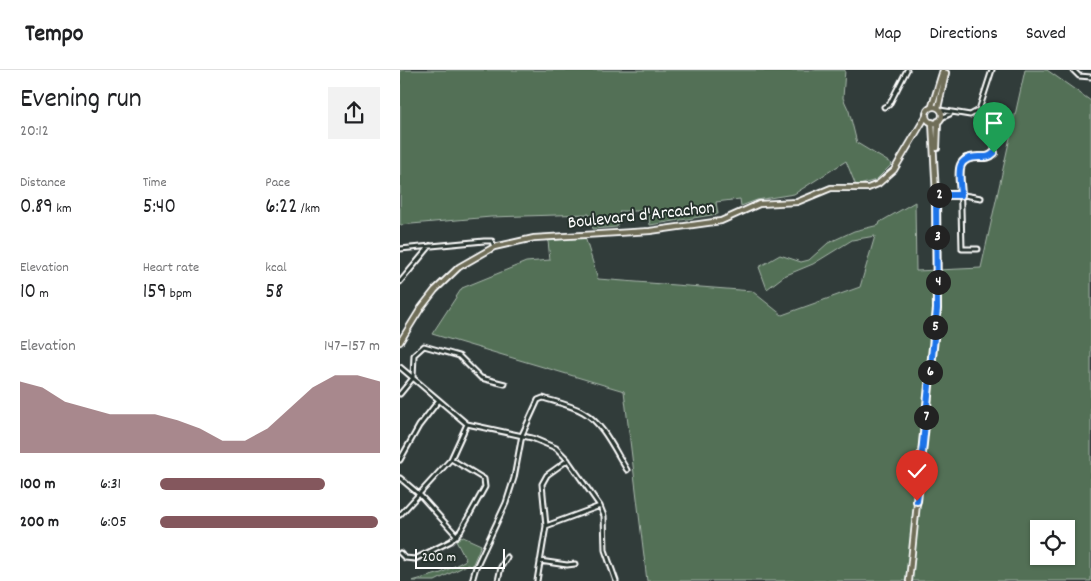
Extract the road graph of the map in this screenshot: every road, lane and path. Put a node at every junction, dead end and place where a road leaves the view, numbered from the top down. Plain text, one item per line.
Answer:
1 (907, 70) edge
2 (992, 70) edge
3 (1073, 70) edge
4 (943, 71) edge
5 (1091, 76) edge
6 (884, 107) dead end
7 (931, 107) junction
8 (939, 109) junction
9 (977, 111) junction
10 (956, 113) junction
11 (926, 116) junction
12 (940, 120) junction
13 (931, 122) junction
14 (920, 126) junction
15 (936, 193) junction
16 (961, 195) junction
17 (981, 198) dead end
18 (430, 246) junction
19 (494, 247) junction
20 (400, 249) edge
21 (978, 249) dead end
22 (400, 282) edge
23 (400, 342) edge
24 (400, 367) edge
25 (413, 378) junction
26 (504, 384) dead end
27 (400, 394) edge
28 (439, 400) junction
29 (467, 424) junction
30 (522, 435) junction
31 (400, 460) edge
32 (451, 460) junction
33 (568, 460) junction
34 (627, 470) dead end
35 (400, 478) edge
36 (420, 495) junction
37 (600, 506) junction
38 (400, 515) edge
39 (546, 526) junction
40 (457, 536) junction
41 (400, 553) edge
42 (507, 557) dead end
43 (540, 561) junction
44 (575, 564) dead end
45 (472, 581) edge
46 (498, 581) edge
47 (537, 581) edge
48 (616, 581) edge
49 (909, 581) edge

1 - 6 street
2 - 9 street
3 - 5 street
4 - 7 main road
4 - 8 main road
7 - 8 main road
7 - 11 main road
8 - 10 street
8 - 12 main road
9 - 10 street
9 - 16 street
10 - 12 street
11 - 13 main road
11 - 14 main road, Boulevard d'Arcachon
12 - 13 main road
12 - 15 main road
13 - 14 main road
13 - 15 main road
14 - 19 main road, Boulevard d'Arcachon
15 - 16 street
15 - 49 main road
16 - 17 street
16 - 21 street
18 - 19 street
18 - 20 street
18 - 22 street
19 - 23 main road, Boulevard d'Arcachon
24 - 25 street
25 - 26 street
25 - 27 street
25 - 28 street
28 - 29 street
28 - 31 street
29 - 30 street
29 - 32 street
30 - 33 street
30 - 34 street
30 - 45 street
32 - 36 street
32 - 40 street
33 - 37 street
33 - 39 street
35 - 36 street
36 - 38 street
36 - 40 street
37 - 39 street
37 - 48 street
39 - 43 street
40 - 41 street
42 - 46 street
43 - 44 street
43 - 47 street

